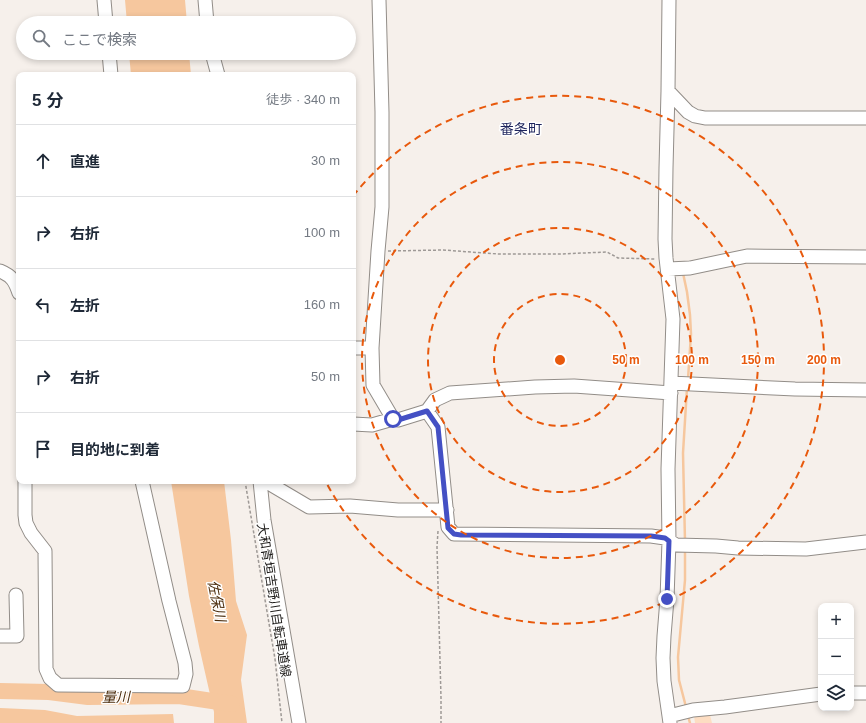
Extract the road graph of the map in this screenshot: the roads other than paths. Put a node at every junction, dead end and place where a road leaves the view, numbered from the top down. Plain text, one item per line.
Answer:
1 (104, 0) edge
2 (205, 0) edge
3 (379, 0) edge
4 (669, 0) edge
5 (105, 16) edge
6 (207, 16) edge
7 (110, 60) edge
8 (214, 60) edge
9 (111, 72) edge
10 (217, 72) edge
11 (668, 91) junction
12 (866, 118) edge
13 (866, 257) edge
14 (667, 264) junction
15 (0, 271) edge
16 (16, 282) edge
17 (356, 348) edge
18 (372, 348) junction
19 (671, 388) junction
20 (866, 390) edge
21 (427, 411) junction
22 (393, 419) junction
23 (356, 424) edge
24 (25, 484) edge
25 (143, 484) edge
26 (260, 484) edge
27 (270, 484) edge
28 (446, 510) junction
29 (669, 541) junction
30 (866, 542) edge
31 (16, 595) dead end
32 (0, 636) edge
33 (854, 693) edge
34 (866, 693) edge
35 (818, 694) edge
36 (670, 719) edge
37 (299, 723) edge

1 - 5 street
2 - 6 street
3 - 18 street
4 - 11 street
7 - 9 street
8 - 10 street
11 - 12 street
11 - 14 street
13 - 14 street
14 - 19 street
15 - 16 street
17 - 18 street
18 - 22 street
19 - 20 street
19 - 21 street
19 - 29 street
21 - 22 street
21 - 28 street
22 - 23 street
24 - 25 street
26 - 37 street
27 - 28 street
28 - 29 street
29 - 30 street
29 - 36 street
31 - 32 street
33 - 34 street
35 - 36 street

